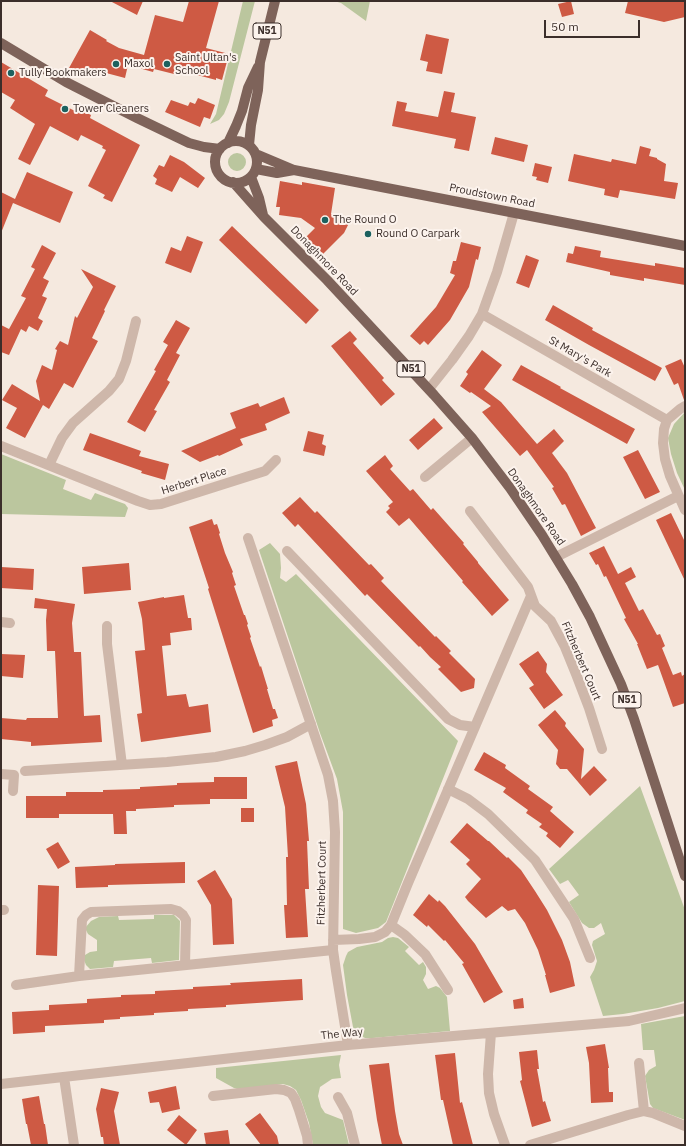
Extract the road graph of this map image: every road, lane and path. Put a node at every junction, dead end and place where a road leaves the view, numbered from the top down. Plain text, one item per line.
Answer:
1 (275, 1) edge
2 (1, 43) edge
3 (260, 62) junction
4 (249, 145) junction
5 (224, 146) junction
6 (256, 154) junction
7 (294, 170) junction
8 (253, 173) junction
9 (233, 182) junction
10 (514, 212) junction
11 (264, 217) junction
12 (685, 246) edge
13 (482, 314) junction
14 (136, 321) dead end
15 (429, 389) junction
16 (685, 406) edge
17 (668, 420) junction
18 (472, 438) junction
19 (1, 446) edge
20 (276, 460) dead end
21 (49, 465) junction
22 (425, 476) dead end
23 (678, 496) junction
24 (685, 510) edge
25 (470, 511) dead end
26 (248, 538) dead end
27 (287, 551) dead end
28 (556, 557) junction
29 (531, 596) junction
30 (107, 626) dead end
31 (311, 724) junction
32 (475, 727) junction
33 (602, 749) dead end
34 (122, 765) junction
35 (25, 771) dead end
36 (1, 774) edge
37 (448, 789) junction
38 (13, 790) dead end
39 (685, 876) edge
40 (391, 925) junction
41 (333, 945) junction
42 (590, 958) dead end
43 (185, 965) junction
44 (79, 976) junction
45 (16, 985) dead end
46 (448, 990) dead end
47 (685, 1008) edge
48 (491, 1033) junction
49 (348, 1045) junction
50 (639, 1062) dead end
51 (64, 1077) junction
52 (1, 1084) edge
53 (213, 1096) dead end
54 (338, 1096) dead end
55 (644, 1111) junction
56 (685, 1126) edge
57 (74, 1145) edge
58 (308, 1145) edge
59 (354, 1145) edge
60 (505, 1145) edge
61 (530, 1145) edge

1 - 3 main road, N51
2 - 5 main road
3 - 4 main road, N51
3 - 5 main road, N51
4 - 5 main road
4 - 6 main road
5 - 9 main road, N51
6 - 7 main road, Proudstown Road
6 - 8 main road
7 - 8 main road, Proudstown Road
7 - 10 main road, Proudstown Road
8 - 9 main road
8 - 11 main road
9 - 11 main road, Donaghmore Road / N51
10 - 12 main road, Proudstown Road
10 - 13 street
11 - 15 main road, Donaghmore Road / N51
13 - 15 street
13 - 17 street, St Mary's Park
14 - 21 street
15 - 18 main road, Donaghmore Road / N51
16 - 17 street
17 - 23 street
18 - 22 street
18 - 28 main road, Donaghmore Road / N51
19 - 21 street, Herbert Place
20 - 21 street, Herbert Place
23 - 24 street
23 - 28 street
25 - 29 street, Fitzherbert Court
26 - 31 street, Fitzherbert Court
27 - 32 street
28 - 39 main road, Donaghmore Road / N51
29 - 32 street
29 - 33 street, Fitzherbert Court
30 - 34 street
31 - 34 street
31 - 41 street, Fitzherbert Court
32 - 37 street
34 - 35 street
36 - 38 street
37 - 40 street
37 - 42 street
40 - 41 street
40 - 46 street
41 - 43 street
41 - 49 street, Fitzherbert Court
43 - 44 street
43 - 44 street
44 - 45 street
47 - 48 street, The Way
48 - 49 street, The Way
48 - 60 street
49 - 51 street, The Way
50 - 55 street
51 - 52 street, The Way
51 - 57 street
53 - 58 street
54 - 59 street
55 - 56 street
55 - 61 street

